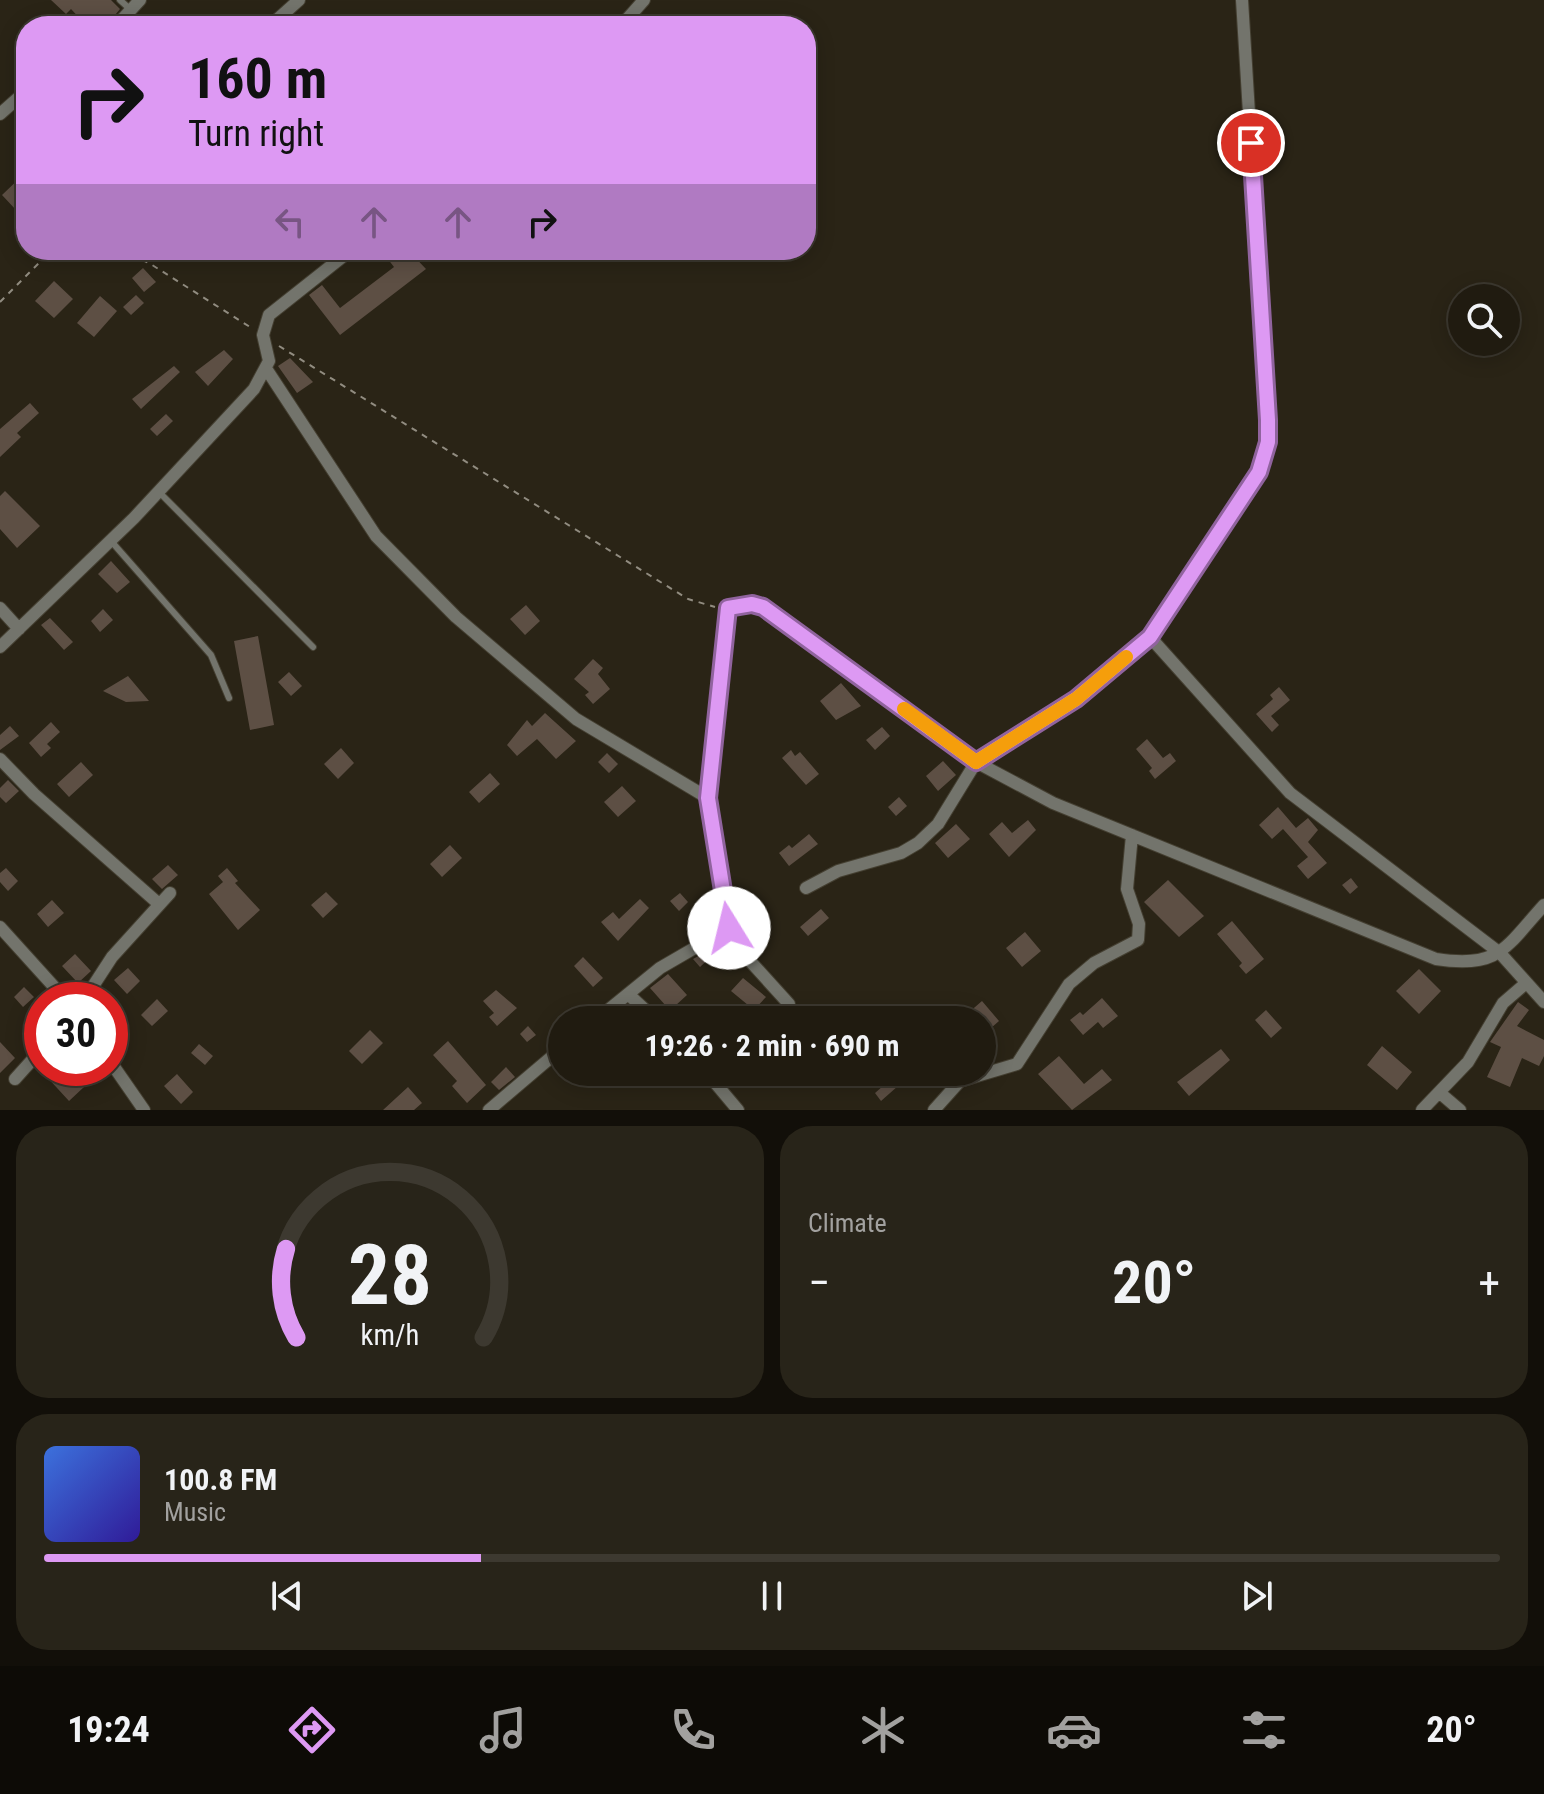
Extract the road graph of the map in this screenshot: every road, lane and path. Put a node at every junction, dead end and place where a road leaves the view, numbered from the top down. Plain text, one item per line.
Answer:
1 (120, 0) edge
2 (140, 0) edge
3 (299, 0) edge
4 (644, 0) edge
5 (1242, 0) edge
6 (131, 10) junction
7 (125, 16) edge
8 (281, 16) edge
9 (630, 16) edge
10 (16, 100) edge
11 (0, 114) edge
12 (42, 260) edge
13 (142, 260) edge
14 (338, 260) edge
15 (0, 302) edge
16 (263, 335) junction
17 (267, 370) junction
18 (158, 491) junction
19 (111, 541) junction
20 (0, 608) edge
21 (728, 608) junction
22 (19, 629) junction
23 (1150, 637) junction
24 (0, 647) edge
25 (313, 647) dead end
26 (229, 698) dead end
27 (0, 759) edge
28 (976, 762) junction
29 (708, 798) junction
30 (1132, 835) junction
31 (806, 888) dead end
32 (170, 893) dead end
33 (159, 904) junction
34 (1544, 905) edge
35 (0, 927) edge
36 (729, 928) junction
37 (1500, 953) junction
38 (50, 982) edge
39 (96, 982) edge
40 (1525, 984) junction
41 (628, 994) junction
42 (1544, 1002) edge
43 (789, 1004) dead end
44 (613, 1006) edge
45 (641, 1006) edge
46 (548, 1060) edge
47 (24, 1069) edge
48 (15, 1079) dead end
49 (127, 1086) edge
50 (718, 1086) edge
51 (1440, 1093) junction
52 (144, 1110) edge
53 (489, 1110) edge
54 (738, 1110) edge
55 (934, 1110) edge
56 (1422, 1110) edge
57 (1460, 1110) edge

1 - 6 lane
2 - 6 street
3 - 8 street
4 - 9 street
5 - 23 street
6 - 7 street
10 - 11 street
12 - 15 path
13 - 16 path
14 - 16 street
16 - 17 street
16 - 21 path
17 - 18 street
17 - 29 street
18 - 19 street
18 - 25 lane
19 - 22 street
19 - 26 lane
20 - 22 street
21 - 28 street
21 - 29 street
22 - 24 street
23 - 28 street
23 - 37 street
27 - 33 street
28 - 30 street
28 - 31 street
29 - 36 street
30 - 37 street
30 - 55 street
32 - 33 street
33 - 39 street
34 - 37 street
35 - 38 street
36 - 41 street
36 - 43 street
37 - 40 street
40 - 42 street
40 - 51 street
41 - 44 street
41 - 45 street
46 - 53 street
47 - 48 street
49 - 52 street
50 - 54 street
51 - 56 street
51 - 57 street

